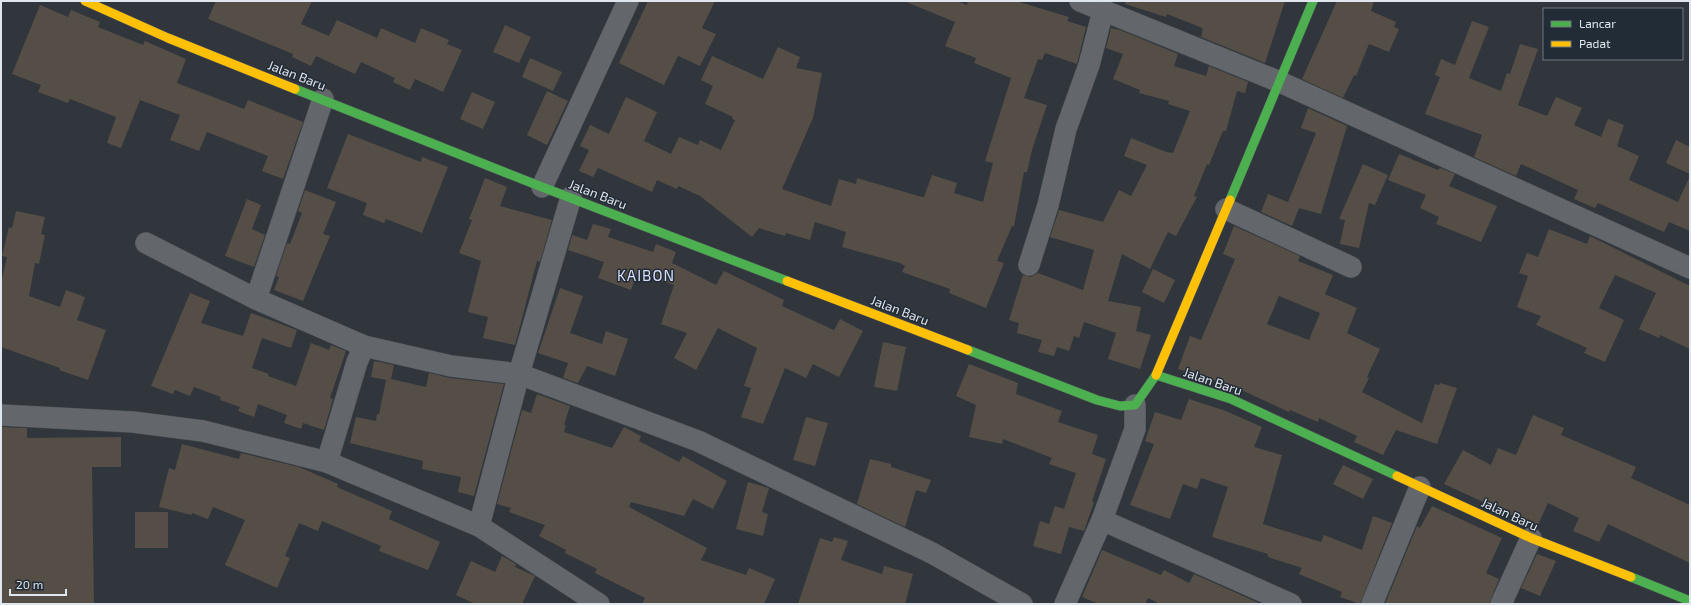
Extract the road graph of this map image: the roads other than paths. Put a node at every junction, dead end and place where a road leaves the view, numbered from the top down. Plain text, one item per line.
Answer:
1 (85, 1) edge
2 (628, 1) edge
3 (1080, 1) edge
4 (1313, 1) edge
5 (1103, 11) junction
6 (1280, 82) junction
7 (323, 99) junction
8 (542, 187) junction
9 (571, 197) junction
10 (1226, 209) junction
11 (146, 244) dead end
12 (1029, 265) dead end
13 (1350, 267) dead end
14 (1690, 268) edge
15 (256, 299) junction
16 (364, 346) junction
17 (519, 374) junction
18 (1156, 375) junction
19 (1135, 405) junction
20 (1, 415) edge
21 (327, 462) junction
22 (1420, 487) junction
23 (1102, 520) junction
24 (479, 526) junction
25 (1531, 538) junction
26 (1690, 601) edge
27 (599, 604) edge
28 (1022, 604) edge
29 (1066, 604) edge
30 (1291, 604) edge
31 (1372, 604) edge
32 (1501, 604) edge

1 - 7 street, Jalan Baru
2 - 8 street
3 - 5 street
4 - 6 street
5 - 6 street
5 - 12 street
6 - 10 street
6 - 14 street
7 - 8 street, Jalan Baru
7 - 15 street
8 - 9 street, Jalan Baru
9 - 17 street
9 - 19 street, Jalan Baru
10 - 13 street
10 - 18 street
11 - 15 street
15 - 16 street
16 - 17 street
16 - 21 street
17 - 24 street
17 - 28 street
18 - 19 street
18 - 22 street, Jalan Baru
19 - 23 street
20 - 21 street
21 - 24 street
22 - 25 street, Jalan Baru
22 - 31 street
23 - 29 street
23 - 30 street
24 - 27 street
25 - 26 street, Jalan Baru
25 - 32 street

